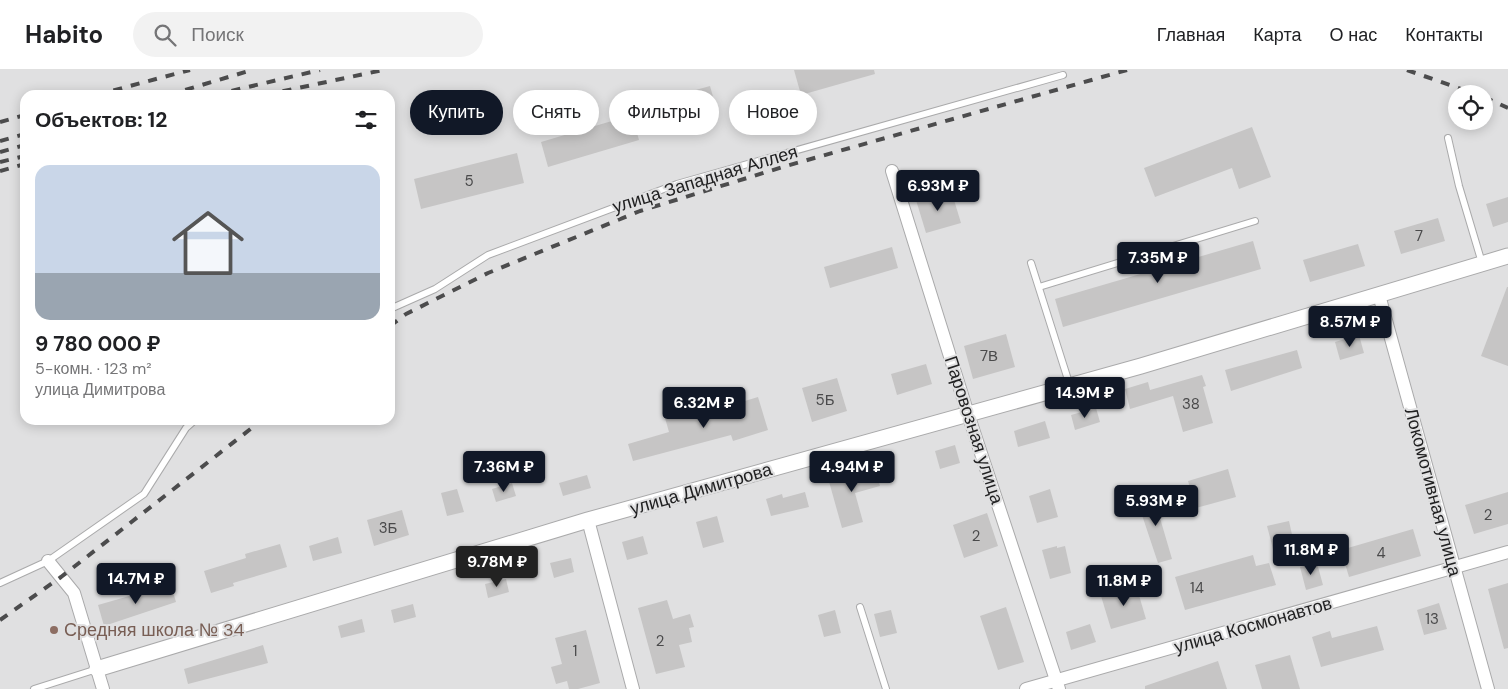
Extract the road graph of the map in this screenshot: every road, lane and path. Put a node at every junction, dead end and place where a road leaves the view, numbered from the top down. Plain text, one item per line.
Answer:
1 (1063, 75) dead end
2 (1448, 138) dead end
3 (892, 171) dead end
4 (1255, 221) dead end
5 (1508, 256) edge
6 (1031, 263) dead end
7 (1482, 263) junction
8 (1039, 287) junction
9 (1379, 295) junction
10 (395, 307) edge
11 (1070, 386) junction
12 (968, 414) junction
13 (189, 425) edge
14 (588, 520) junction
15 (1508, 552) edge
16 (48, 561) junction
17 (1454, 568) junction
18 (0, 583) edge
19 (860, 607) dead end
20 (97, 669) junction
21 (1058, 685) edge
22 (34, 689) edge
23 (103, 689) edge
24 (633, 689) edge
25 (886, 689) edge
26 (1026, 689) edge
27 (1488, 689) edge

1 - 10 lane, улица Западная Аллея
2 - 7 lane
3 - 12 street, Паровозная улица
4 - 8 lane
5 - 7 street, улица Димитрова
6 - 8 lane
7 - 9 street, улица Димитрова
8 - 11 lane
9 - 11 street, улица Димитрова
9 - 17 street, Локомотивная улица
11 - 12 street, улица Димитрова
12 - 14 street, улица Димитрова
12 - 21 street, Паровозная улица
13 - 16 lane
14 - 20 street, улица Димитрова
14 - 24 street
15 - 17 street, улица Космонавтов
16 - 18 lane
16 - 20 street
17 - 21 street, улица Космонавтов
17 - 27 street, Локомотивная улица
19 - 25 lane
20 - 22 lane
20 - 23 street
21 - 26 street, улица Космонавтов

